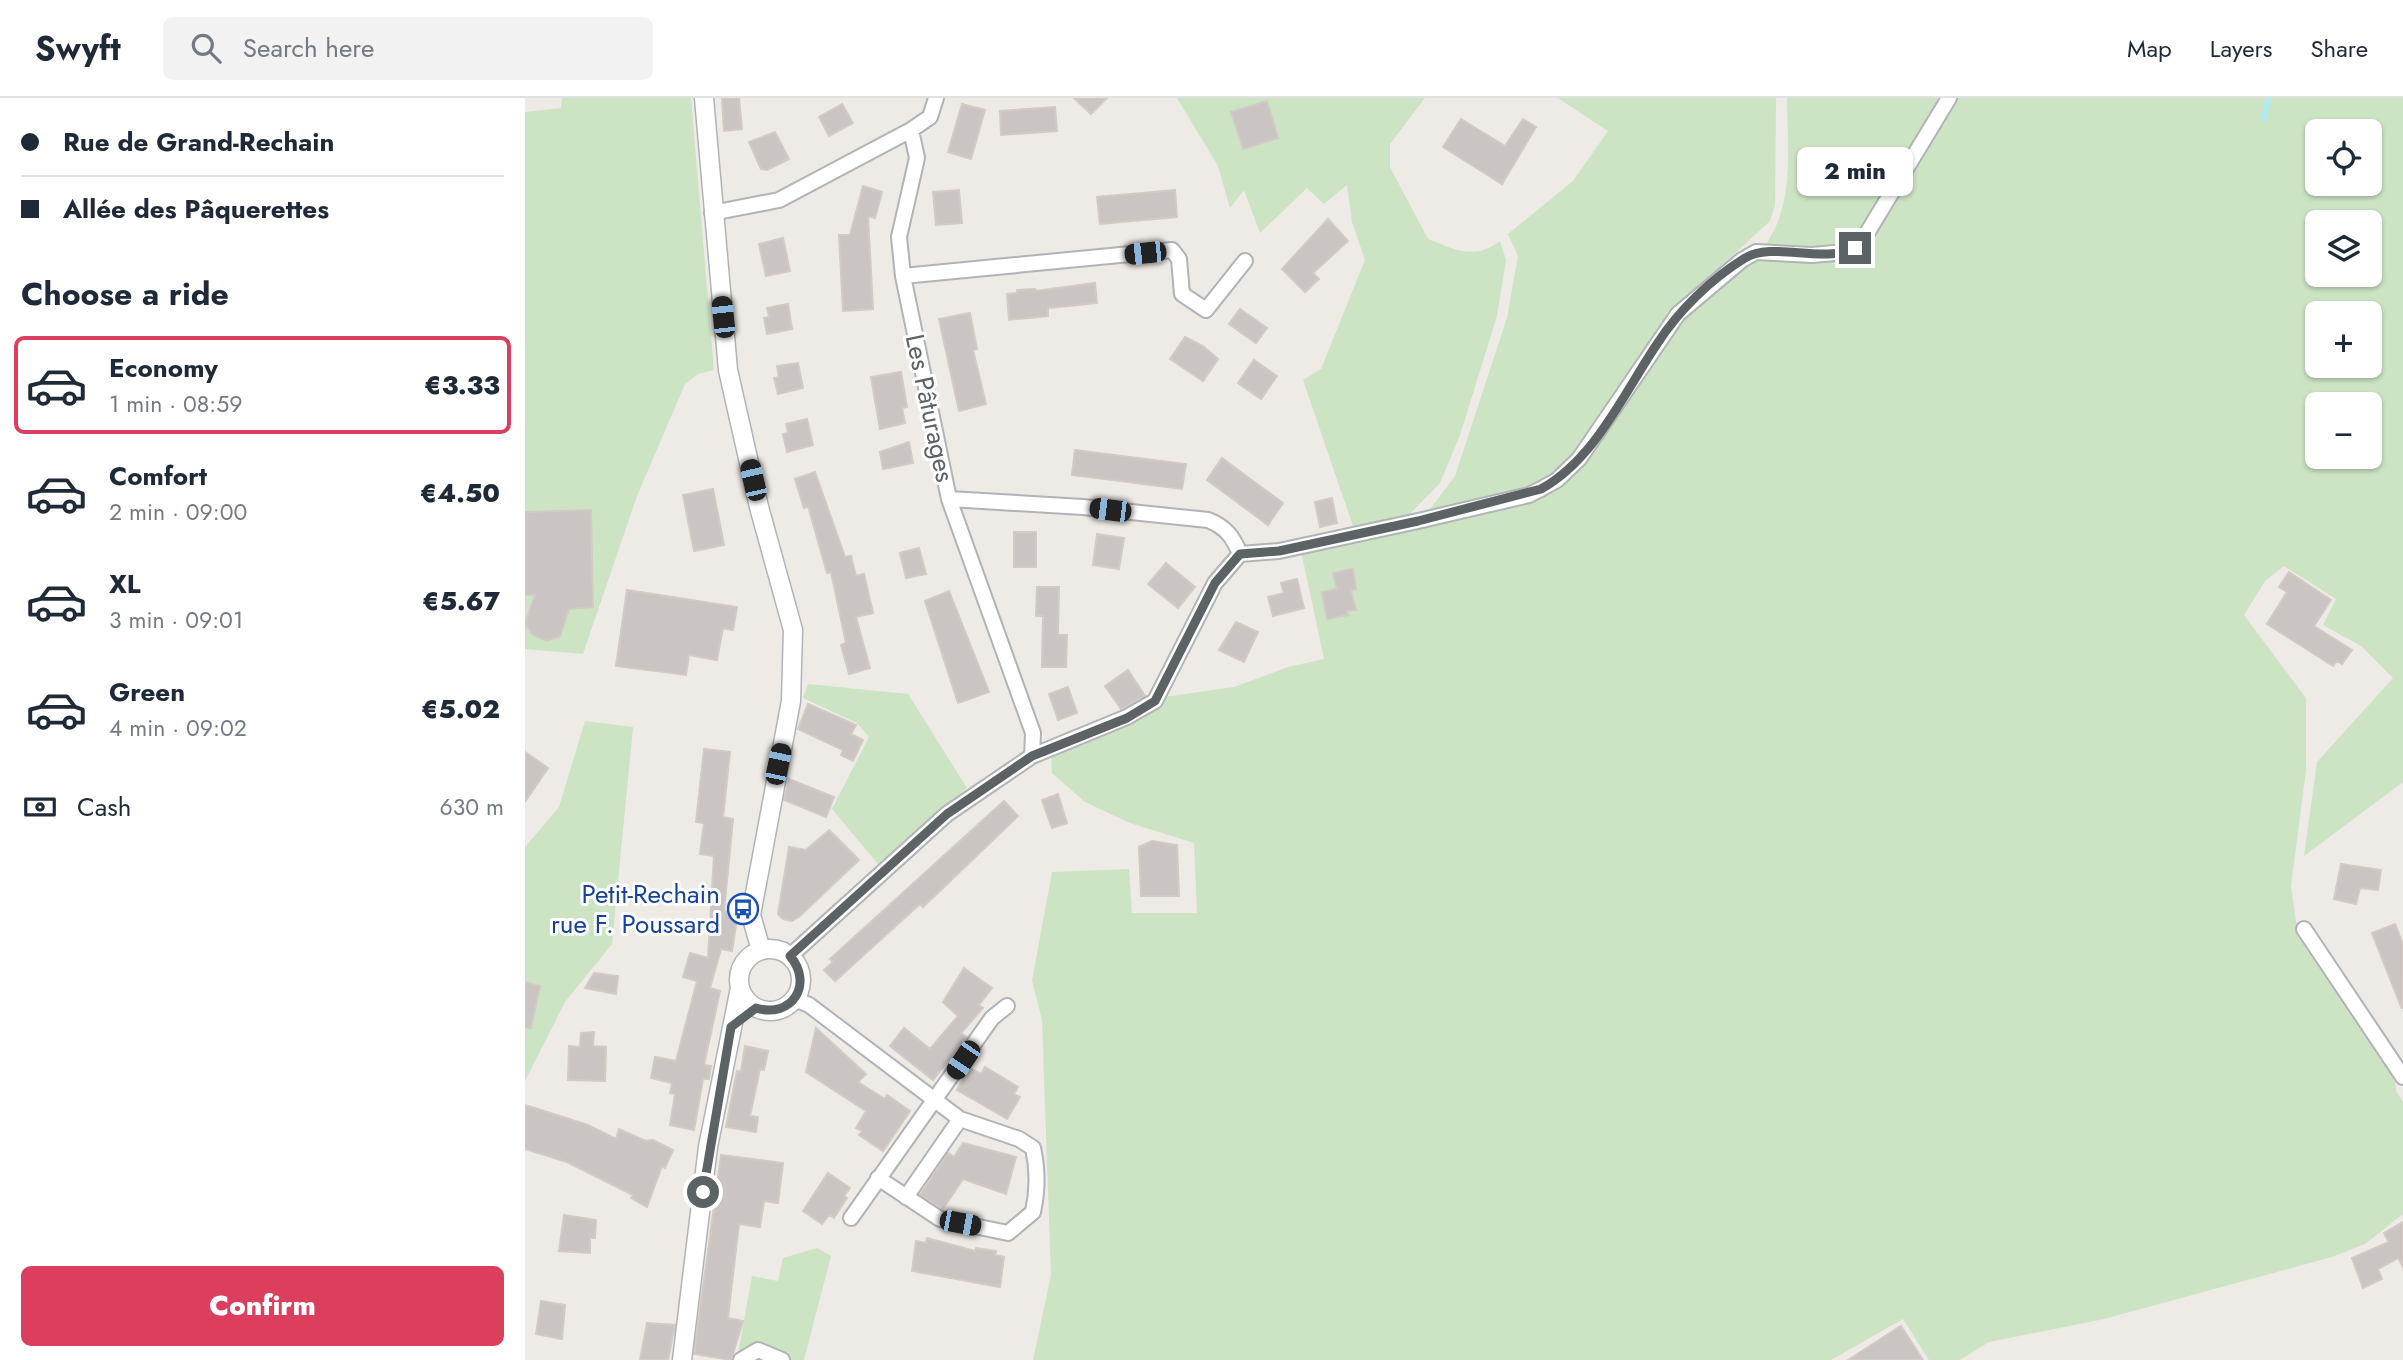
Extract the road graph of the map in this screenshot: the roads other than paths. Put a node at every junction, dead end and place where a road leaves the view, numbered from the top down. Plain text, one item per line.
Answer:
1 (704, 98) edge
2 (936, 98) edge
3 (1949, 98) edge
4 (911, 130) junction
5 (712, 213) junction
6 (1245, 261) dead end
7 (903, 276) junction
8 (949, 499) junction
9 (1240, 554) junction
10 (1032, 756) junction
11 (2304, 929) dead end
12 (761, 950) junction
13 (790, 956) junction
14 (740, 988) junction
15 (795, 999) junction
16 (1007, 1006) dead end
17 (756, 1008) junction
18 (731, 1027) junction
19 (2403, 1077) edge
20 (934, 1102) junction
21 (960, 1119) junction
22 (878, 1178) junction
23 (906, 1197) junction
24 (851, 1218) dead end
25 (682, 1360) edge
26 (741, 1360) edge
27 (782, 1360) edge

1 - 5 street
2 - 4 street
3 - 9 street
4 - 5 street
4 - 7 street, Les Pâturages
5 - 12 street
6 - 7 street
7 - 8 street, Les Pâturages
8 - 9 street
8 - 10 street, Les Pâturages
9 - 10 street
10 - 13 street
11 - 19 street
12 - 13 street
12 - 14 street
13 - 15 street
14 - 17 street
14 - 18 street
15 - 17 street
15 - 20 street
16 - 20 street
17 - 18 street
18 - 25 street
20 - 21 street
20 - 22 street
21 - 23 street
21 - 23 street
22 - 23 street
22 - 24 street
26 - 27 street

